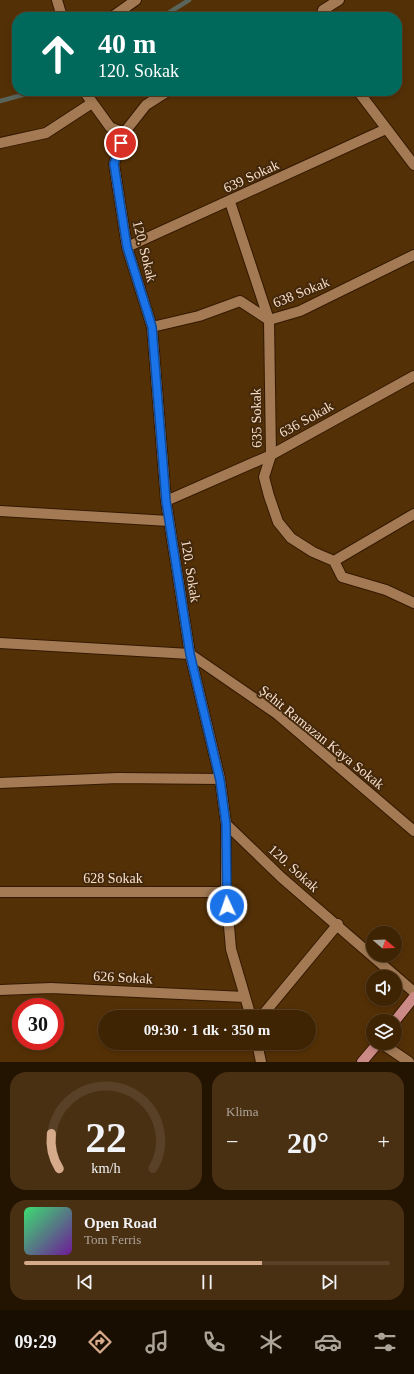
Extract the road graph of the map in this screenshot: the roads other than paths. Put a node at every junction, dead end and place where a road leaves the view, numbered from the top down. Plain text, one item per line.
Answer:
1 (57, 0) edge
2 (136, 0) edge
3 (339, 0) edge
4 (61, 12) edge
5 (119, 12) edge
6 (322, 12) edge
7 (87, 96) edge
8 (161, 96) edge
9 (362, 96) edge
10 (92, 103) junction
11 (386, 130) junction
12 (124, 133) junction
13 (0, 143) edge
14 (414, 165) edge
15 (230, 202) junction
16 (127, 247) junction
17 (414, 255) edge
18 (269, 320) junction
19 (152, 327) junction
20 (414, 376) edge
21 (271, 455) junction
22 (166, 501) junction
23 (0, 510) edge
24 (414, 514) edge
25 (169, 521) junction
26 (334, 561) junction
27 (413, 601) edge
28 (0, 643) edge
29 (190, 654) junction
30 (220, 780) junction
31 (0, 783) edge
32 (226, 824) junction
33 (414, 831) edge
34 (0, 892) edge
35 (226, 892) junction
36 (338, 924) junction
37 (0, 990) edge
38 (414, 992) edge
39 (245, 997) junction
40 (414, 997) edge
41 (249, 1010) edge
42 (267, 1010) edge
43 (401, 1014) edge
44 (258, 1050) edge
45 (372, 1050) edge
46 (391, 1050) edge
47 (261, 1062) edge
48 (362, 1062) edge
49 (409, 1062) edge

1 - 4 street
2 - 5 street
3 - 6 street
7 - 10 street
8 - 12 street
9 - 11 street
10 - 12 street
10 - 13 street
11 - 14 street
11 - 15 street, 639 Sokak
12 - 16 street, 120. Sokak
15 - 16 street, 639 Sokak
15 - 18 street, 635 Sokak
16 - 19 street, 120. Sokak
17 - 18 street, 638 Sokak
18 - 19 street, 638 Sokak
18 - 21 street, 635 Sokak
19 - 22 street, 120. Sokak
20 - 21 street, 636 Sokak
21 - 22 street, 636 Sokak
21 - 26 street, 635 Sokak
22 - 25 street, 120. Sokak
23 - 25 street
24 - 26 street
25 - 29 street, 120. Sokak
26 - 27 street
28 - 29 street
29 - 30 street, 120. Sokak
29 - 33 street, Şehit Ramazan Kaya Sokak
30 - 31 street
30 - 32 street, 120. Sokak
32 - 35 street
32 - 36 street, 120. Sokak
34 - 35 street, 628 Sokak
35 - 39 street
36 - 38 street, 120. Sokak
36 - 42 street
37 - 39 street, 626 Sokak
39 - 41 street
40 - 43 main road
44 - 47 street
45 - 48 main road
46 - 49 street

